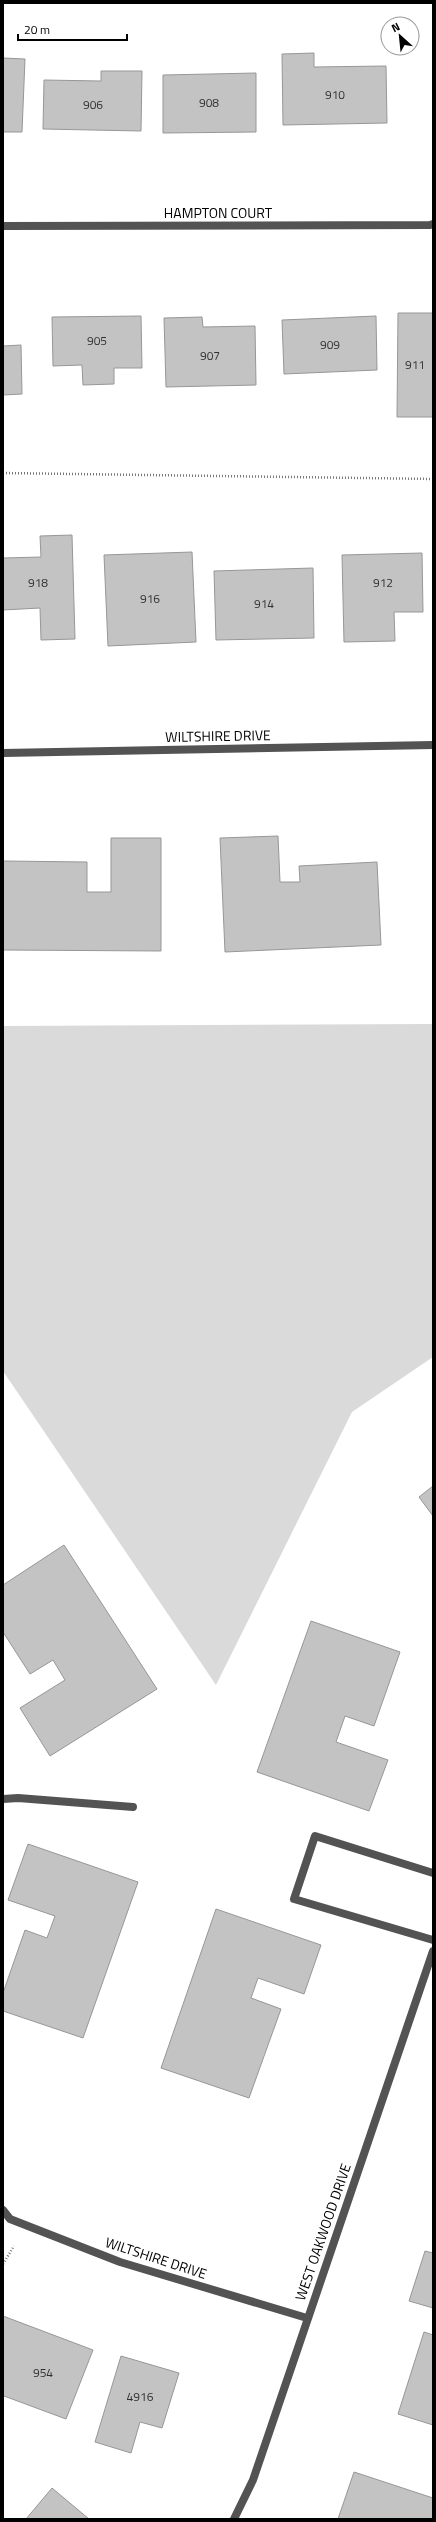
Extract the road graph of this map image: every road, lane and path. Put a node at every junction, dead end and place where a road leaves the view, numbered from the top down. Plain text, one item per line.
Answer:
1 (433, 224) edge
2 (3, 226) edge
3 (3, 473) edge
4 (433, 479) edge
5 (433, 745) edge
6 (3, 753) edge
7 (3, 1800) edge
8 (133, 1807) dead end
9 (433, 1873) edge
10 (433, 1940) edge
11 (433, 1951) edge
12 (3, 2210) edge
13 (308, 2318) junction
14 (234, 2519) edge

1 - 2 street, HAMPTON COURT
3 - 4 path
5 - 6 street, WILTSHIRE DRIVE
7 - 8 street
9 - 10 street
11 - 13 street, WEST OAKWOOD DRIVE
12 - 13 street, WILTSHIRE DRIVE
13 - 14 street, WEST OAKWOOD DRIVE

